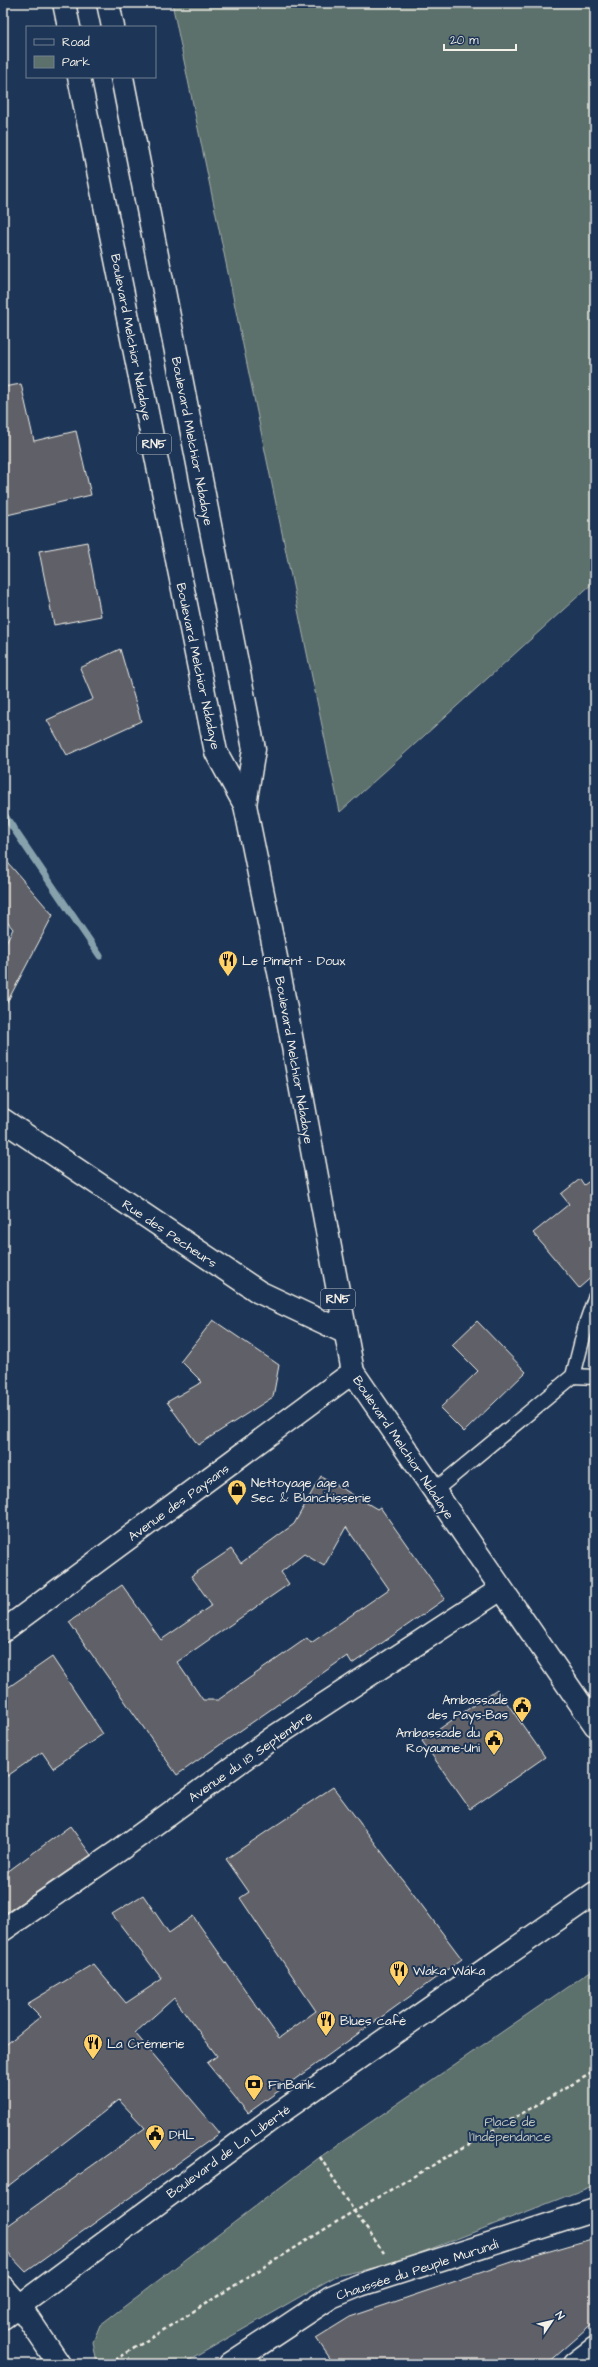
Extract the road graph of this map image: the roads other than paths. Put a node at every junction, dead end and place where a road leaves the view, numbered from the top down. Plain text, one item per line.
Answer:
1 (64, 3) edge
2 (108, 3) edge
3 (69, 26) edge
4 (113, 26) edge
5 (79, 78) edge
6 (122, 78) edge
7 (245, 805) junction
8 (3, 1120) edge
9 (595, 1298) edge
10 (344, 1332) junction
11 (353, 1372) junction
12 (573, 1376) junction
13 (595, 1377) edge
14 (434, 1491) junction
15 (501, 1589) junction
16 (3, 1631) edge
17 (595, 1725) edge
18 (595, 1893) edge
19 (3, 1930) edge
20 (595, 2210) edge
21 (3, 2287) edge
22 (20, 2306) junction
23 (3, 2318) edge
24 (595, 2348) edge
25 (59, 2364) edge
26 (230, 2364) edge
27 (574, 2364) edge

1 - 3 main road
2 - 4 main road
5 - 7 main road, Boulevard Melchior Ndadaye / RN5
6 - 7 main road, Boulevard Mlelchior Ndadaye / RN5
7 - 10 main road, Boulevard Melchior Ndadaye / RN5
8 - 10 main road, Rue des Pecheurs
9 - 12 lane
10 - 11 main road, Boulevard Melchior Ndadaye / RN5
11 - 14 main road, Boulevard Melchior Ndadaye / RN5
11 - 16 main road, Avenue des Paysans
12 - 13 lane
12 - 14 lane
14 - 15 main road, Boulevard Melchior Ndadaye / RN5
15 - 17 main road, Boulevard Melchior Ndadaye / RN5
15 - 19 main road, Avenue du 18 Septembre
18 - 22 main road, Boulevard de La Liberté
20 - 26 main road, Chaussée du Peuple Murundi
21 - 22 main road
22 - 23 main road, Boulevard de La Liberté
22 - 25 main road
24 - 27 main road

